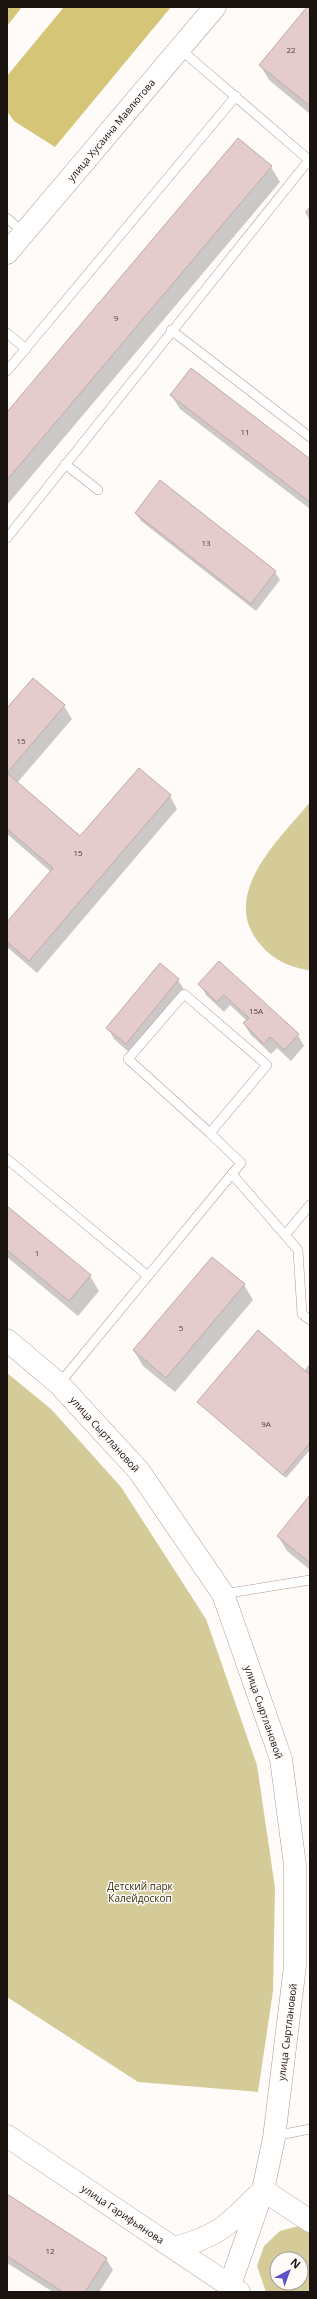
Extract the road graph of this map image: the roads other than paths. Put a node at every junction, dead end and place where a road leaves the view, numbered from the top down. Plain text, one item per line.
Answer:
1 (215, 7) edge
2 (180, 49) junction
3 (236, 96) junction
4 (309, 160) edge
5 (7, 218) edge
6 (24, 233) junction
7 (7, 253) edge
8 (171, 330) junction
9 (7, 333) edge
10 (26, 349) junction
11 (7, 371) edge
12 (310, 437) edge
13 (65, 464) junction
14 (98, 490) dead end
15 (7, 538) edge
16 (210, 1133) junction
17 (7, 1159) edge
18 (232, 1174) junction
19 (310, 1206) edge
20 (285, 1235) junction
21 (148, 1276) junction
22 (310, 1320) edge
23 (7, 1340) edge
24 (59, 1384) junction
25 (310, 1580) edge
26 (224, 1594) junction
27 (310, 2130) edge
28 (7, 2136) edge
29 (274, 2136) junction
30 (263, 2190) junction
31 (310, 2221) edge
32 (174, 2248) junction
33 (234, 2288) edge

1 - 2 street, улица Хусаина Мавлютова
2 - 3 lane
2 - 6 street, улица Хусаина Мавлютова
3 - 4 lane
3 - 10 lane
4 - 8 lane
5 - 6 lane
6 - 7 street, улица Хусаина Мавлютова
8 - 12 lane
8 - 13 lane
9 - 10 lane
10 - 11 lane
13 - 14 lane
13 - 15 lane
16 - 16 lane
16 - 18 lane
17 - 21 lane
18 - 20 lane
18 - 21 lane
19 - 20 lane
20 - 22 lane
21 - 24 lane
23 - 24 street, улица Сыртлановой
24 - 26 street, улица Сыртлановой
25 - 26 lane
26 - 29 street, улица Сыртлановой
27 - 29 lane
28 - 32 street, улица Гарифьянова
29 - 30 street, улица Сыртлановой
30 - 31 street
30 - 32 street
30 - 33 street, улица Сыртлановой
32 - 33 street, улица Гарифьянова

